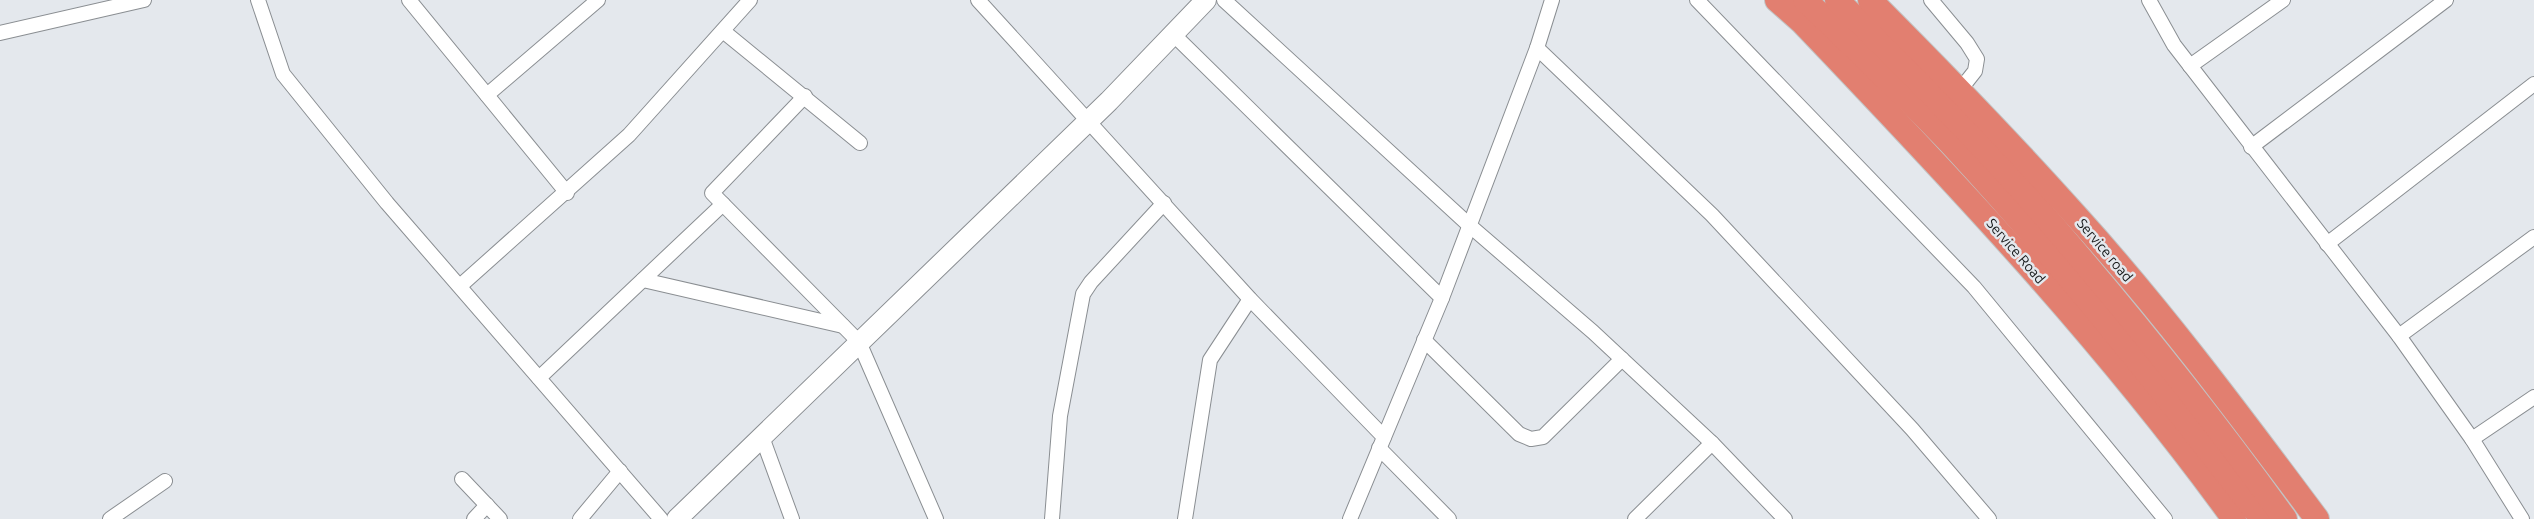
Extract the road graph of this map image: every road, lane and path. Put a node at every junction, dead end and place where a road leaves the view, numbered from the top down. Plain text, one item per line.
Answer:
1 (144, 0) edge
2 (258, 0) edge
3 (409, 0) edge
4 (598, 0) edge
5 (750, 0) edge
6 (978, 0) edge
7 (1206, 0) edge
8 (1224, 0) edge
9 (1552, 0) edge
10 (1697, 0) edge
11 (1777, 0) edge
12 (1804, 0) edge
13 (1837, 0) edge
14 (1870, 0) edge
15 (1931, 0) edge
16 (2149, 0) edge
17 (2283, 0) edge
18 (2446, 0) edge
19 (723, 31) junction
20 (0, 33) edge
21 (1172, 34) junction
22 (1537, 48) junction
23 (2190, 66) junction
24 (2534, 84) edge
25 (1960, 90) junction
26 (487, 95) junction
27 (805, 96) junction
28 (1087, 121) junction
29 (860, 142) dead end
30 (2251, 147) junction
31 (567, 193) junction
32 (1164, 203) junction
33 (723, 204) junction
34 (1469, 225) junction
35 (2534, 237) edge
36 (2327, 244) junction
37 (643, 280) junction
38 (460, 286) junction
39 (1442, 298) junction
40 (1250, 299) junction
41 (844, 326) junction
42 (2399, 336) junction
43 (1424, 340) junction
44 (859, 342) junction
45 (1622, 359) junction
46 (539, 378) junction
47 (2534, 397) edge
48 (762, 437) junction
49 (2472, 439) junction
50 (1381, 443) junction
51 (1712, 443) junction
52 (620, 471) junction
53 (462, 479) dead end
54 (165, 481) dead end
55 (487, 505) junction
56 (110, 519) edge
57 (474, 519) edge
58 (500, 519) edge
59 (580, 519) edge
60 (661, 519) edge
61 (677, 519) edge
62 (792, 519) edge
63 (936, 519) edge
64 (1052, 519) edge
65 (1185, 519) edge
66 (1350, 519) edge
67 (1449, 519) edge
68 (1635, 519) edge
69 (1786, 519) edge
70 (1988, 519) edge
71 (2165, 519) edge
72 (2234, 519) edge
73 (2262, 519) edge
74 (2285, 519) edge
75 (2317, 519) edge
76 (2522, 519) edge

1 - 20 street
2 - 38 street
3 - 26 street
4 - 26 street
5 - 19 street
6 - 28 street
7 - 21 main road
8 - 34 street
9 - 22 street
10 - 71 street
11 - 72 highway, Service Road
12 - 73 highway
13 - 74 highway
14 - 25 highway, Service road
15 - 25 street
16 - 23 street
17 - 23 street
18 - 30 street
19 - 27 street
19 - 31 street
21 - 28 main road
21 - 39 street
22 - 34 street
22 - 70 street
23 - 30 street
24 - 36 street
25 - 75 highway, Service road
26 - 31 street
27 - 29 street
27 - 33 street
28 - 32 street
28 - 44 main road
30 - 36 street
31 - 38 street
32 - 40 street
32 - 64 street
33 - 37 street
33 - 41 street
34 - 39 street
34 - 45 street
35 - 42 street
36 - 42 street
37 - 41 street
37 - 46 street
38 - 46 street
39 - 43 street
40 - 50 street
40 - 65 street
41 - 44 street
42 - 49 street
43 - 45 street
43 - 50 street
44 - 48 main road
44 - 63 street
45 - 51 street
46 - 52 street
47 - 49 street
48 - 61 main road
48 - 62 street
49 - 76 street
50 - 66 street
50 - 67 street
51 - 68 street
51 - 69 street
52 - 59 street
52 - 60 street
53 - 55 street
54 - 56 street
55 - 57 street
55 - 58 street

